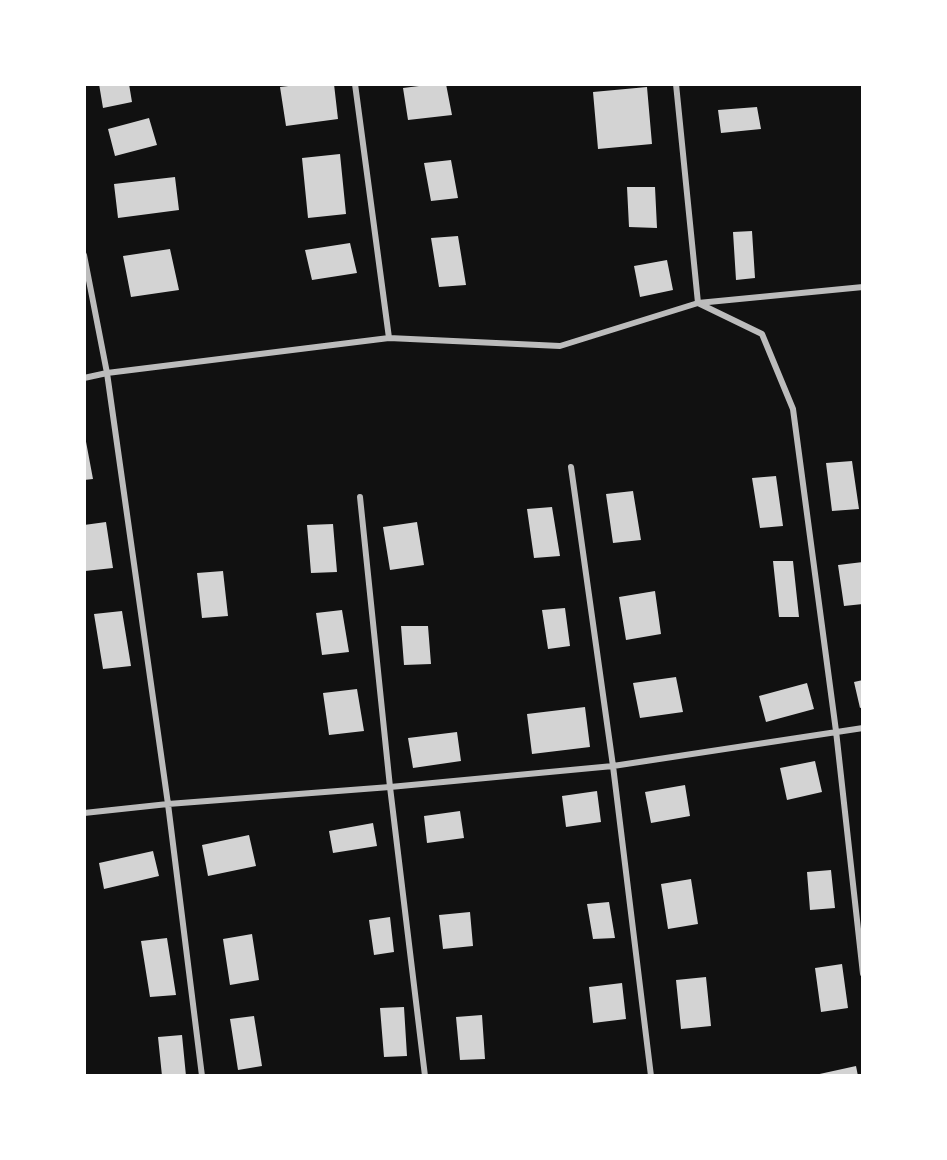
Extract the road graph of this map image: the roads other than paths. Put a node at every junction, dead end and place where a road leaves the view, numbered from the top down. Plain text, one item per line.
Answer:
1 (355, 84) edge
2 (676, 84) edge
3 (84, 255) edge
4 (863, 287) edge
5 (698, 303) junction
6 (389, 338) junction
7 (107, 373) junction
8 (84, 378) edge
9 (571, 467) dead end
10 (360, 497) dead end
11 (863, 728) edge
12 (836, 731) junction
13 (613, 766) junction
14 (390, 787) junction
15 (168, 804) junction
16 (84, 813) edge
17 (863, 974) edge
18 (202, 1076) edge
19 (425, 1076) edge
20 (651, 1076) edge

1 - 6 street
2 - 5 street
3 - 7 street
4 - 5 street
5 - 6 street
5 - 12 street
6 - 7 street
7 - 8 street
7 - 15 street
9 - 13 street
10 - 14 street
11 - 12 street
12 - 13 street
12 - 17 street
13 - 14 street
13 - 20 street
14 - 15 street
14 - 19 street
15 - 16 street
15 - 18 street

